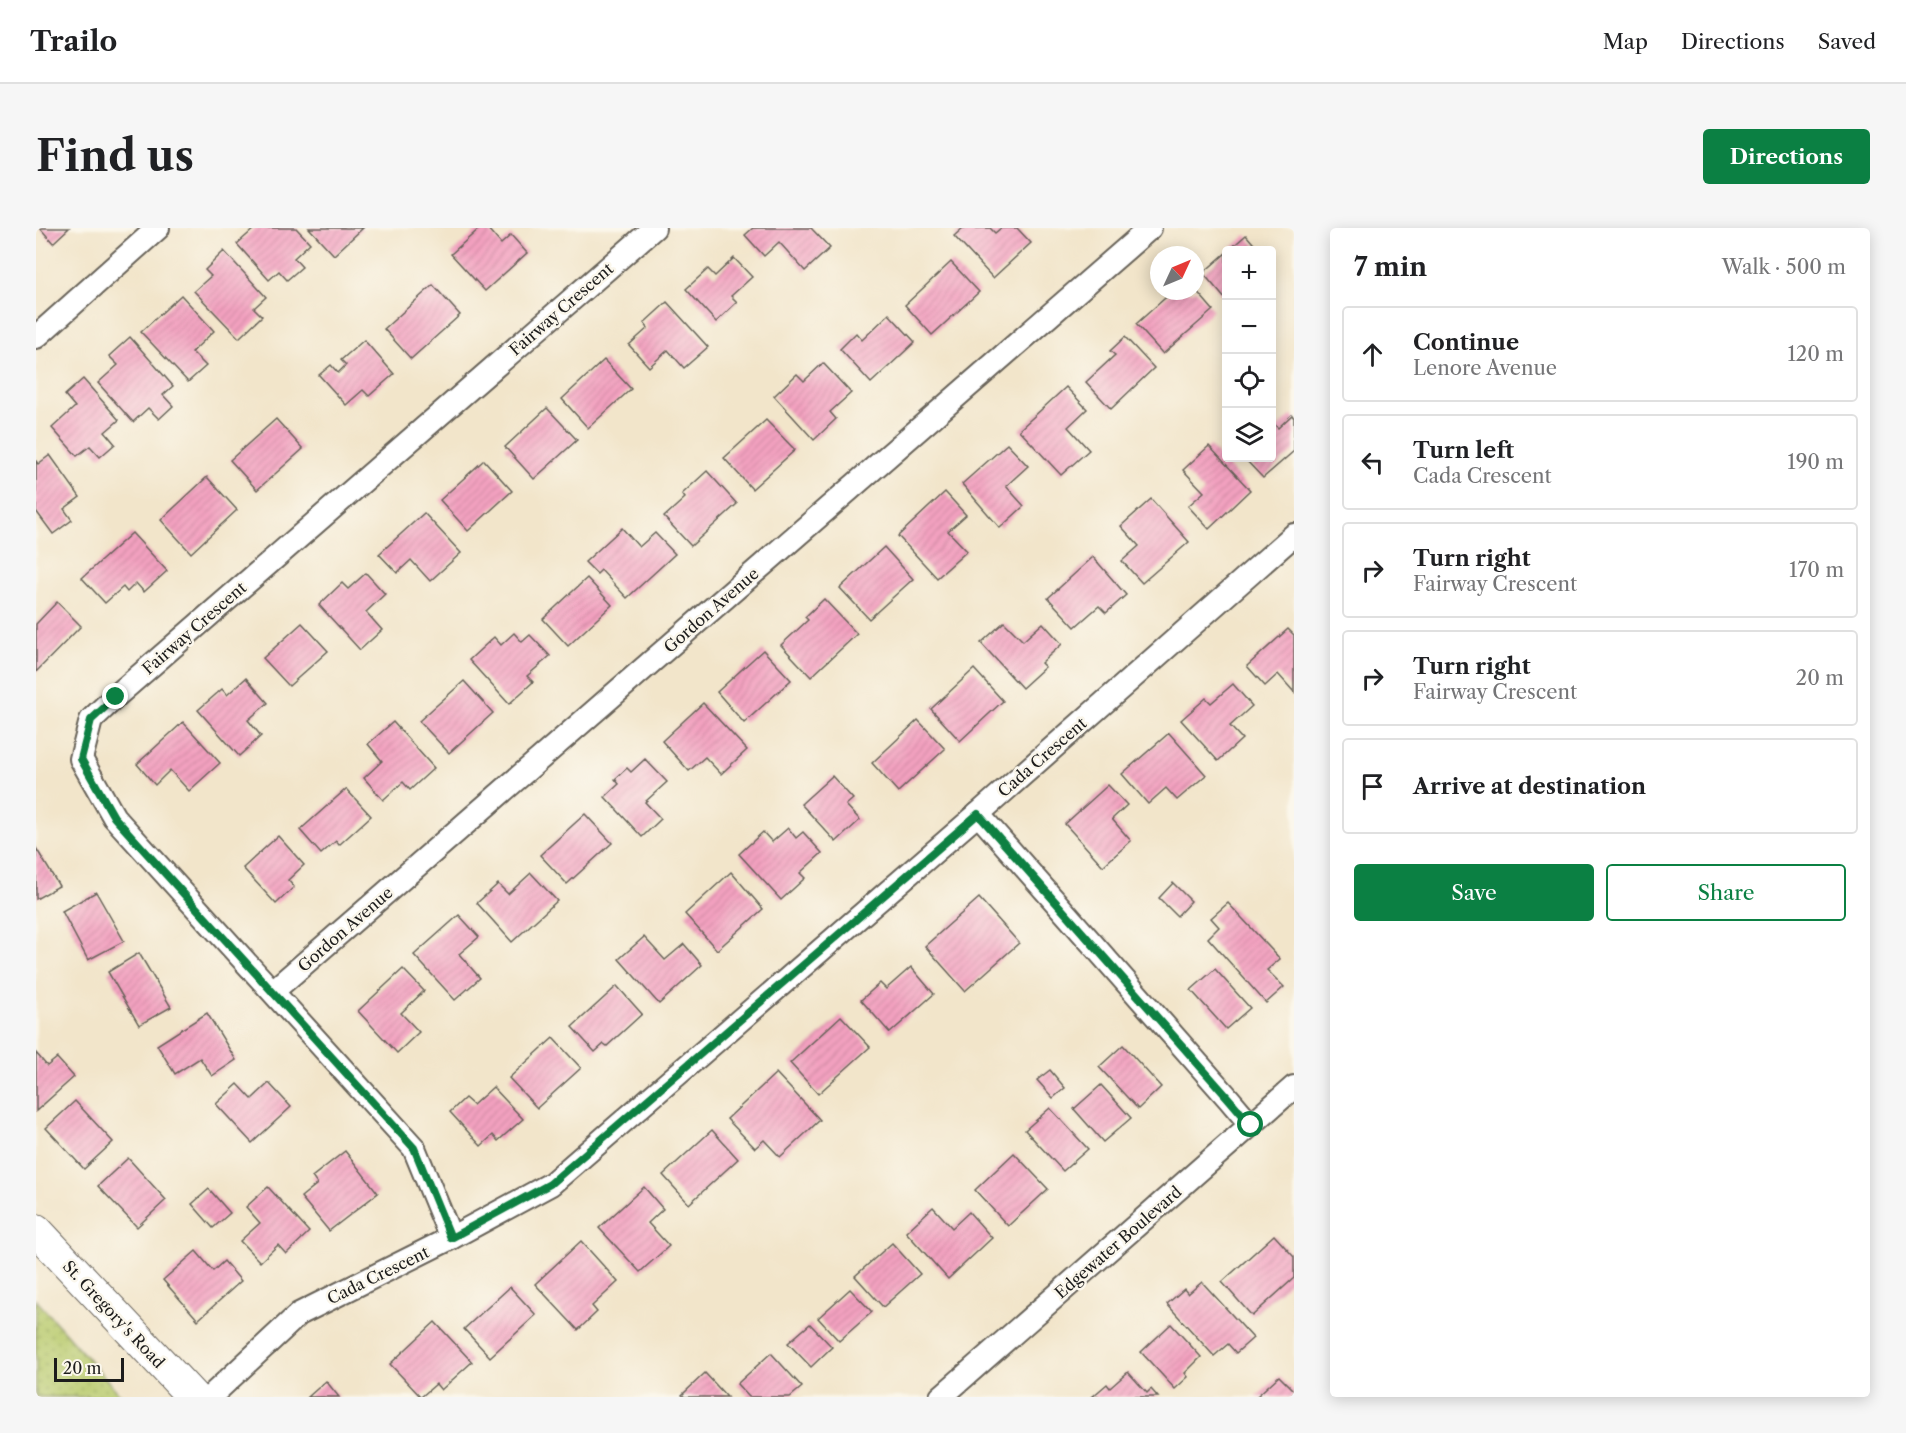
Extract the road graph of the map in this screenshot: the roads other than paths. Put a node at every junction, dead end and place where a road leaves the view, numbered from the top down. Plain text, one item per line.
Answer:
1 (158, 228) edge
2 (654, 228) edge
3 (1150, 228) edge
4 (36, 337) edge
5 (1294, 535) edge
6 (978, 814) junction
7 (273, 992) junction
8 (1294, 1087) edge
9 (1251, 1125) junction
10 (36, 1230) edge
11 (451, 1238) junction
12 (193, 1397) edge
13 (210, 1397) edge
14 (941, 1397) edge

1 - 4 street
2 - 7 street, Fairway Crescent
3 - 7 street, Gordon Avenue
5 - 6 street, Cada Crescent
6 - 9 street
6 - 11 street, Cada Crescent
7 - 11 street, Fairway Crescent
8 - 9 street, Edgewater Boulevard
9 - 14 street, Edgewater Boulevard
10 - 12 street, St. Gregory's Road
11 - 13 street, Cada Crescent

